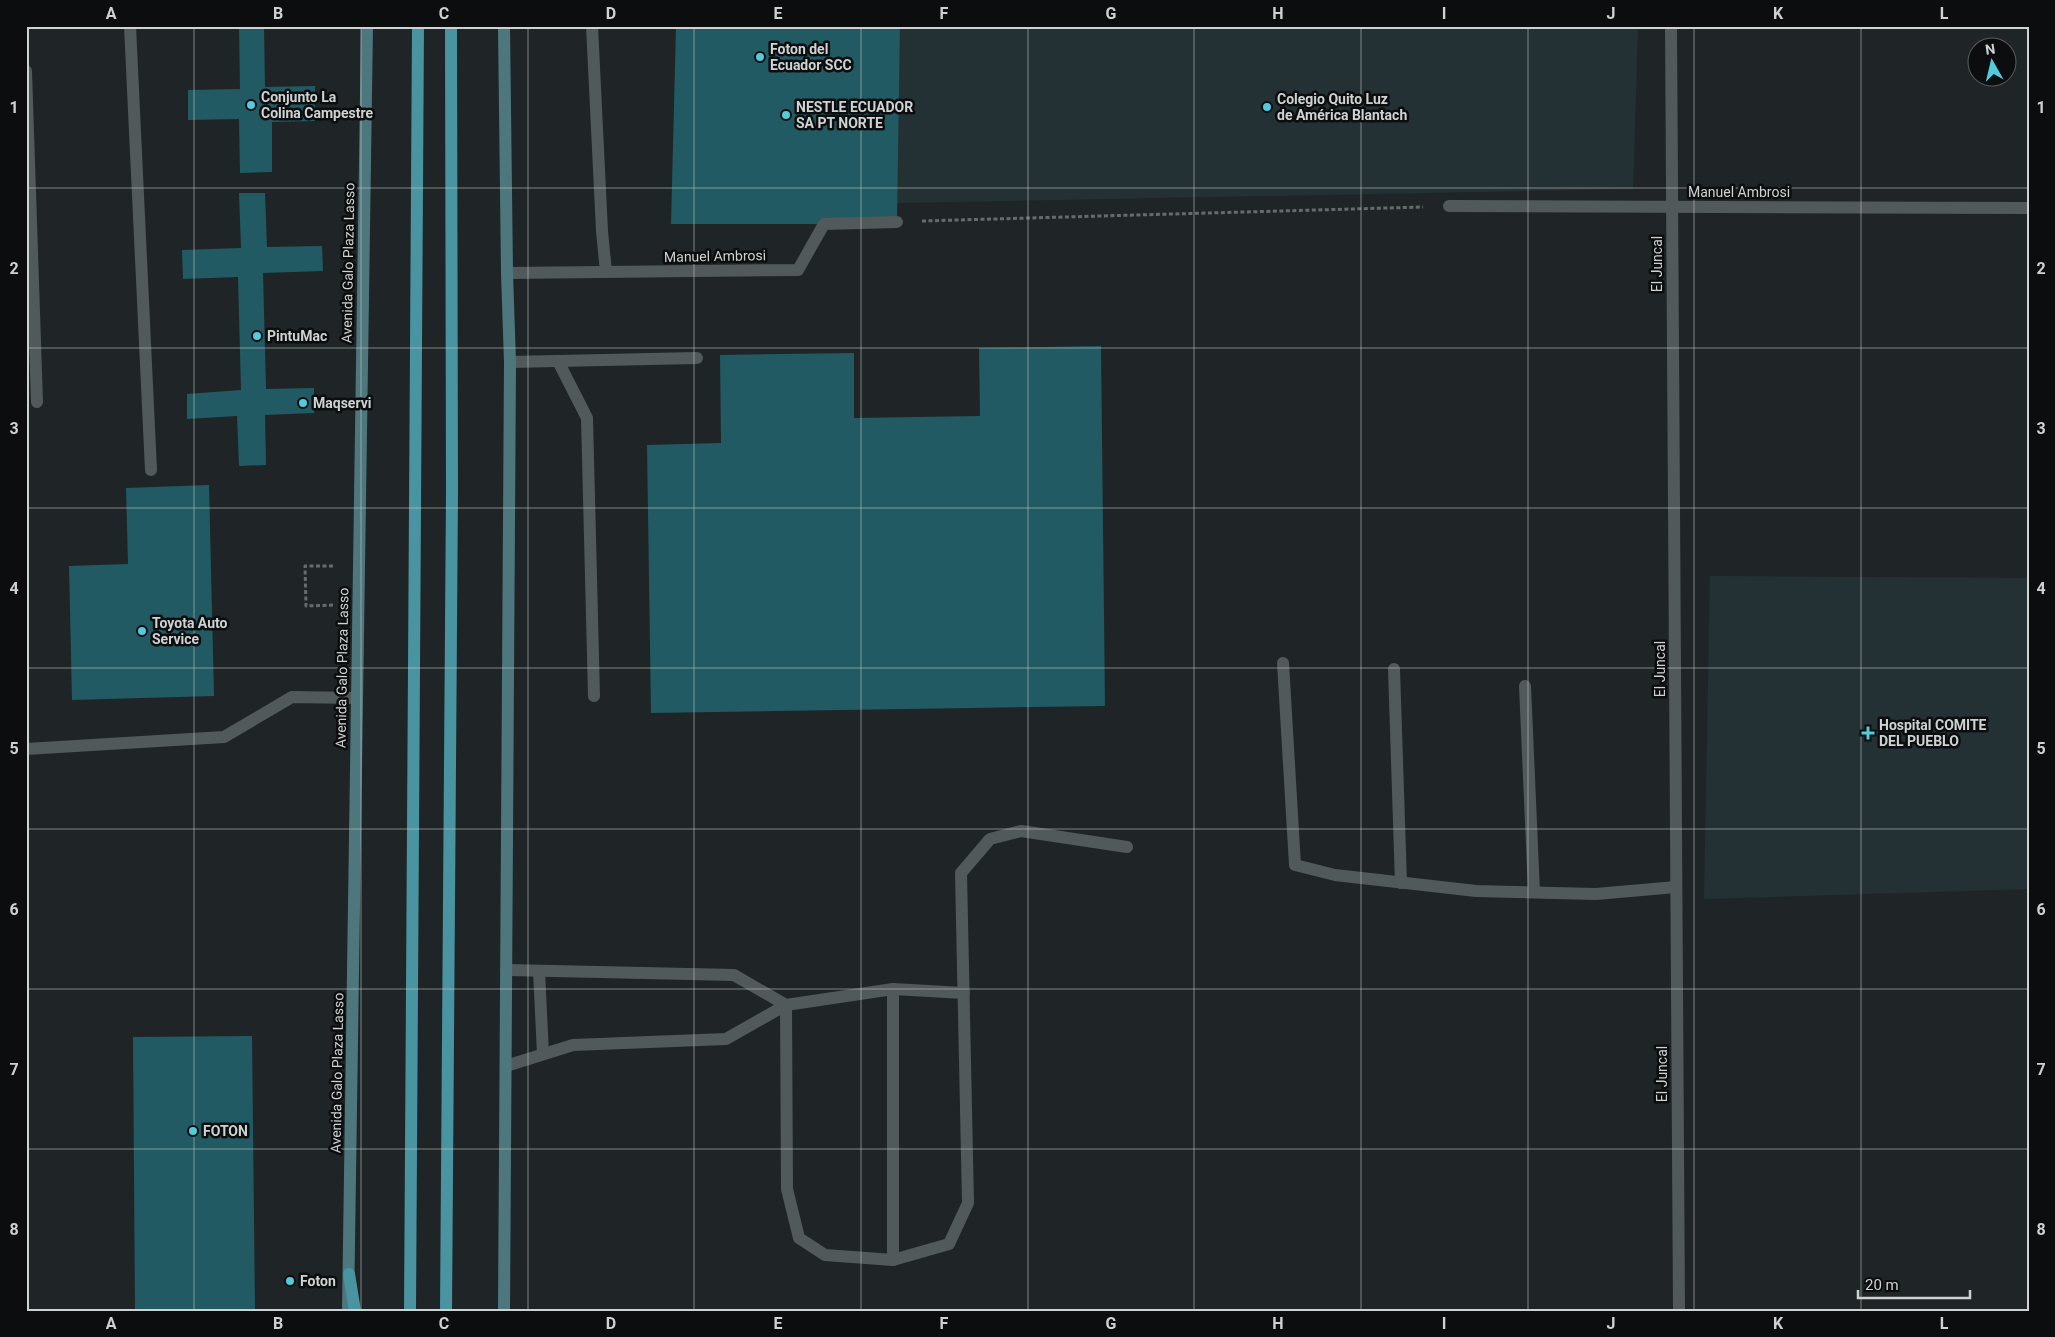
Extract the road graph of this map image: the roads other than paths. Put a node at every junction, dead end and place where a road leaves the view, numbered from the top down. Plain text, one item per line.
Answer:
1 (130, 26) edge
2 (367, 26) edge
3 (418, 26) edge
4 (451, 26) edge
5 (504, 26) edge
6 (592, 26) edge
7 (1672, 26) edge
8 (26, 71) edge
9 (1448, 206) road end
10 (1672, 206) junction
11 (2029, 208) edge
12 (897, 222) road end
13 (606, 272) junction
14 (507, 273) junction
15 (696, 358) dead end
16 (558, 361) junction
17 (510, 362) junction
18 (37, 402) dead end
19 (151, 470) dead end
20 (1283, 663) dead end
21 (1394, 669) dead end
22 (1525, 686) dead end
23 (594, 696) dead end
24 (356, 698) junction
25 (26, 749) edge
26 (1127, 847) dead end
27 (1401, 883) junction
28 (1676, 887) junction
29 (1534, 892) junction
30 (506, 970) junction
31 (539, 971) junction
32 (892, 990) junction
33 (964, 993) junction
34 (786, 1005) junction
35 (543, 1054) junction
36 (506, 1066) junction
37 (893, 1260) junction
38 (349, 1274) junction
39 (348, 1311) edge
40 (355, 1311) edge
41 (410, 1311) edge
42 (446, 1311) edge
43 (504, 1311) edge
44 (1679, 1311) edge

1 - 19 street
2 - 24 main road, Avenida Galo Plaza Lasso
3 - 41 main road
4 - 42 main road
5 - 14 main road
6 - 13 street
7 - 10 street, El Juncal
8 - 18 street
9 - 10 street, Manuel Ambrosi
10 - 11 street, Manuel Ambrosi
10 - 28 street, El Juncal
12 - 13 street, Manuel Ambrosi
13 - 14 street, Manuel Ambrosi
14 - 17 main road
15 - 16 street
16 - 17 street
16 - 23 street
17 - 30 main road
20 - 27 street
21 - 27 street
22 - 29 street
24 - 25 street
24 - 38 main road, Avenida Galo Plaza Lasso
26 - 33 street
27 - 29 street
28 - 29 street
28 - 44 street, El Juncal
30 - 31 street
30 - 36 main road
31 - 34 street
31 - 35 street
32 - 33 street
32 - 34 street
32 - 37 street
33 - 37 street
34 - 35 street
34 - 37 street
35 - 36 street
36 - 43 main road
38 - 39 main road, Avenida Galo Plaza Lasso
38 - 40 main road

